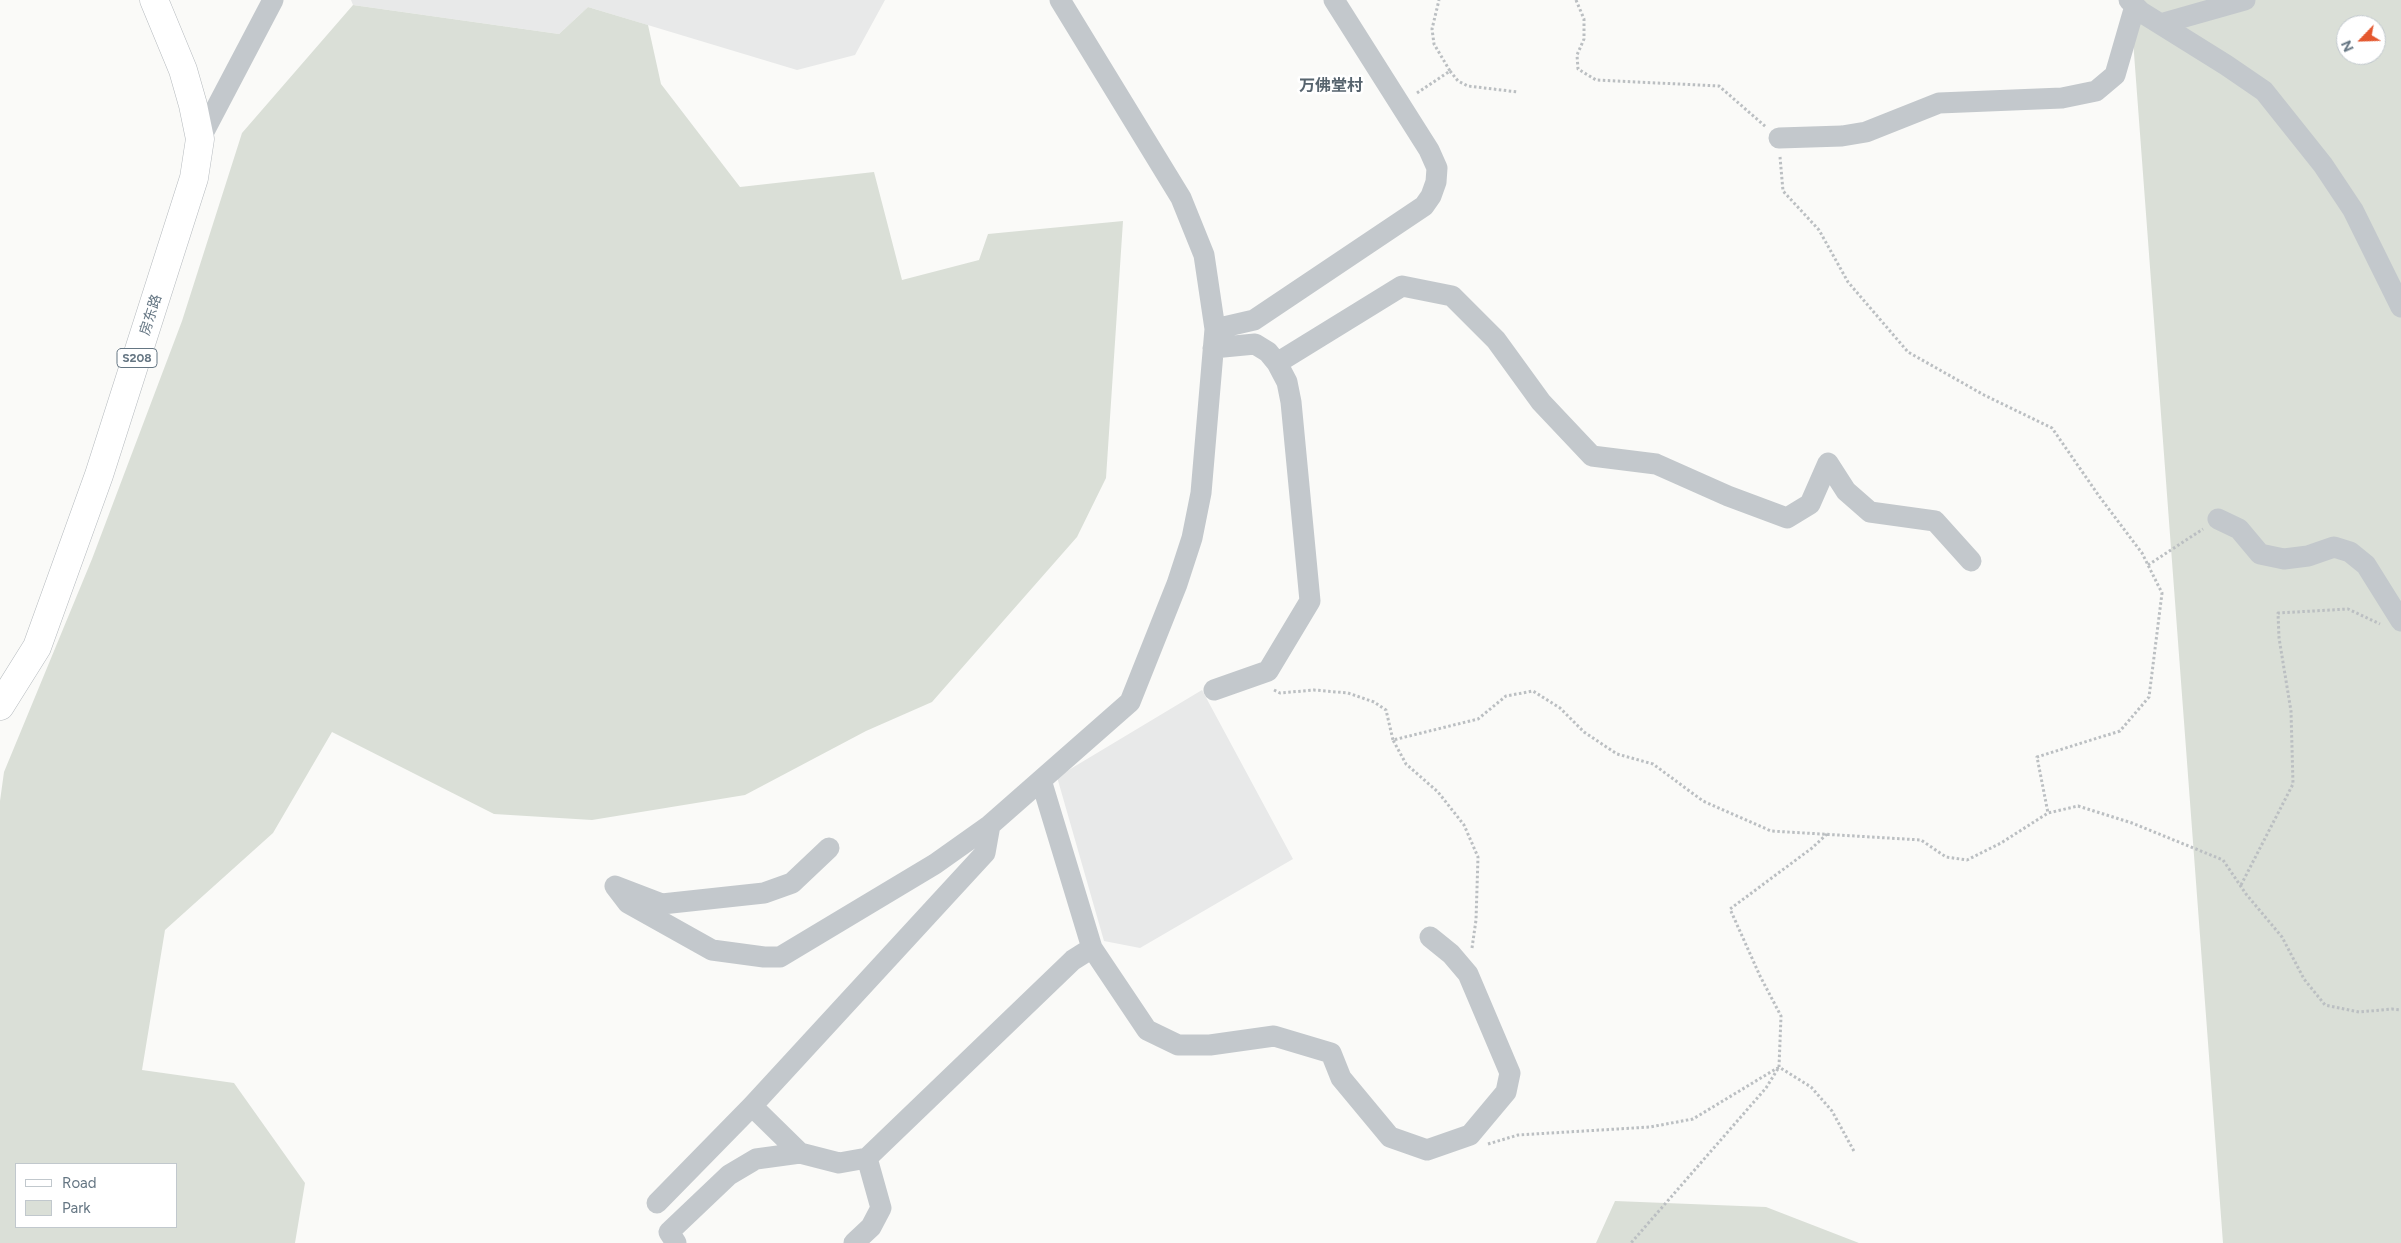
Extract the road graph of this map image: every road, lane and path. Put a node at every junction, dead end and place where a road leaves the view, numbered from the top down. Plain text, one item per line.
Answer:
1 (154, 0) edge
2 (273, 0) edge
3 (1334, 0) edge
4 (1439, 0) edge
5 (1576, 0) edge
6 (2245, 0) edge
7 (1068, 3) edge
8 (2132, 3) edge
9 (2160, 24) junction
10 (1450, 71) junction
11 (1518, 92) dead end
12 (1401, 104) junction
13 (1779, 138) junction
14 (200, 139) junction
15 (2401, 307) edge
16 (1214, 338) junction
17 (1277, 363) junction
18 (2218, 519) joint
19 (1971, 561) dead end
20 (2148, 565) junction
21 (2392, 623) edge
22 (1268, 671) junction
23 (1214, 690) dead end
24 (0, 706) edge
25 (1394, 740) junction
26 (1041, 780) junction
27 (2048, 813) junction
28 (990, 825) junction
29 (1828, 833) junction
30 (829, 848) dead end
31 (2240, 885) junction
32 (1430, 937) dead end
33 (1092, 948) junction
34 (1468, 974) junction
35 (2401, 1010) edge
36 (1779, 1067) junction
37 (752, 1106) junction
38 (1470, 1135) junction
39 (800, 1153) junction
40 (1855, 1153) dead end
41 (867, 1158) junction
42 (657, 1203) dead end
43 (676, 1243) edge
44 (854, 1243) edge
45 (1631, 1243) edge

1 - 14 main road, 房东路 / S208
2 - 14 street
3 - 12 street
4 - 10 path
5 - 13 path
6 - 9 street
7 - 16 street
8 - 9 street
8 - 13 street
9 - 15 street
10 - 11 path
10 - 12 path
12 - 16 street
13 - 20 path
14 - 24 main road, 房东路 / S208
16 - 17 street
16 - 26 street
17 - 19 street
17 - 22 street
18 - 20 path
18 - 21 street
20 - 27 path
21 - 31 path
22 - 23 street
22 - 25 path
25 - 29 path
25 - 34 path
26 - 28 street
26 - 33 street
27 - 29 path
27 - 31 path
28 - 30 street
28 - 37 street
29 - 36 path
31 - 35 path
32 - 34 street
33 - 38 street
33 - 41 street
34 - 38 street
36 - 38 path
36 - 40 path
36 - 45 path
37 - 39 street
37 - 42 street
39 - 41 street
39 - 43 street
41 - 44 street

